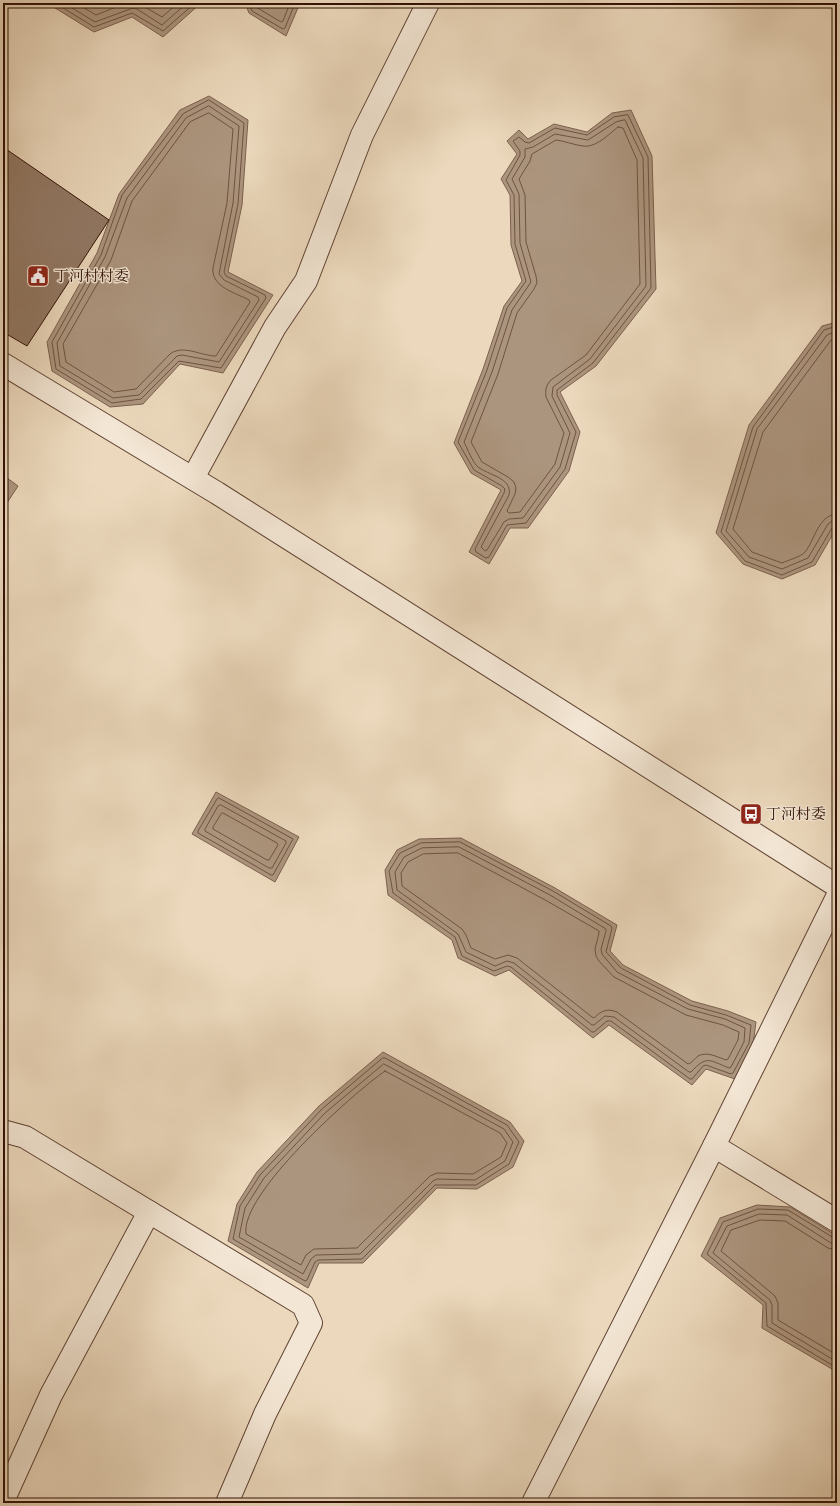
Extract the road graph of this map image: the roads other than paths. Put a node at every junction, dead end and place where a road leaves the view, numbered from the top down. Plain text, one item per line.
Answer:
1 (428, 3) edge
2 (3, 364) edge
3 (193, 478) junction
4 (837, 886) edge
5 (837, 897) edge
6 (3, 1131) edge
7 (714, 1146) junction
8 (149, 1212) junction
9 (837, 1221) edge
10 (3, 1501) edge
11 (227, 1503) edge
12 (533, 1503) edge

1 - 3 street
2 - 3 street
3 - 4 street
5 - 7 street
6 - 8 street
7 - 9 street
7 - 12 street
8 - 10 street
8 - 11 street

